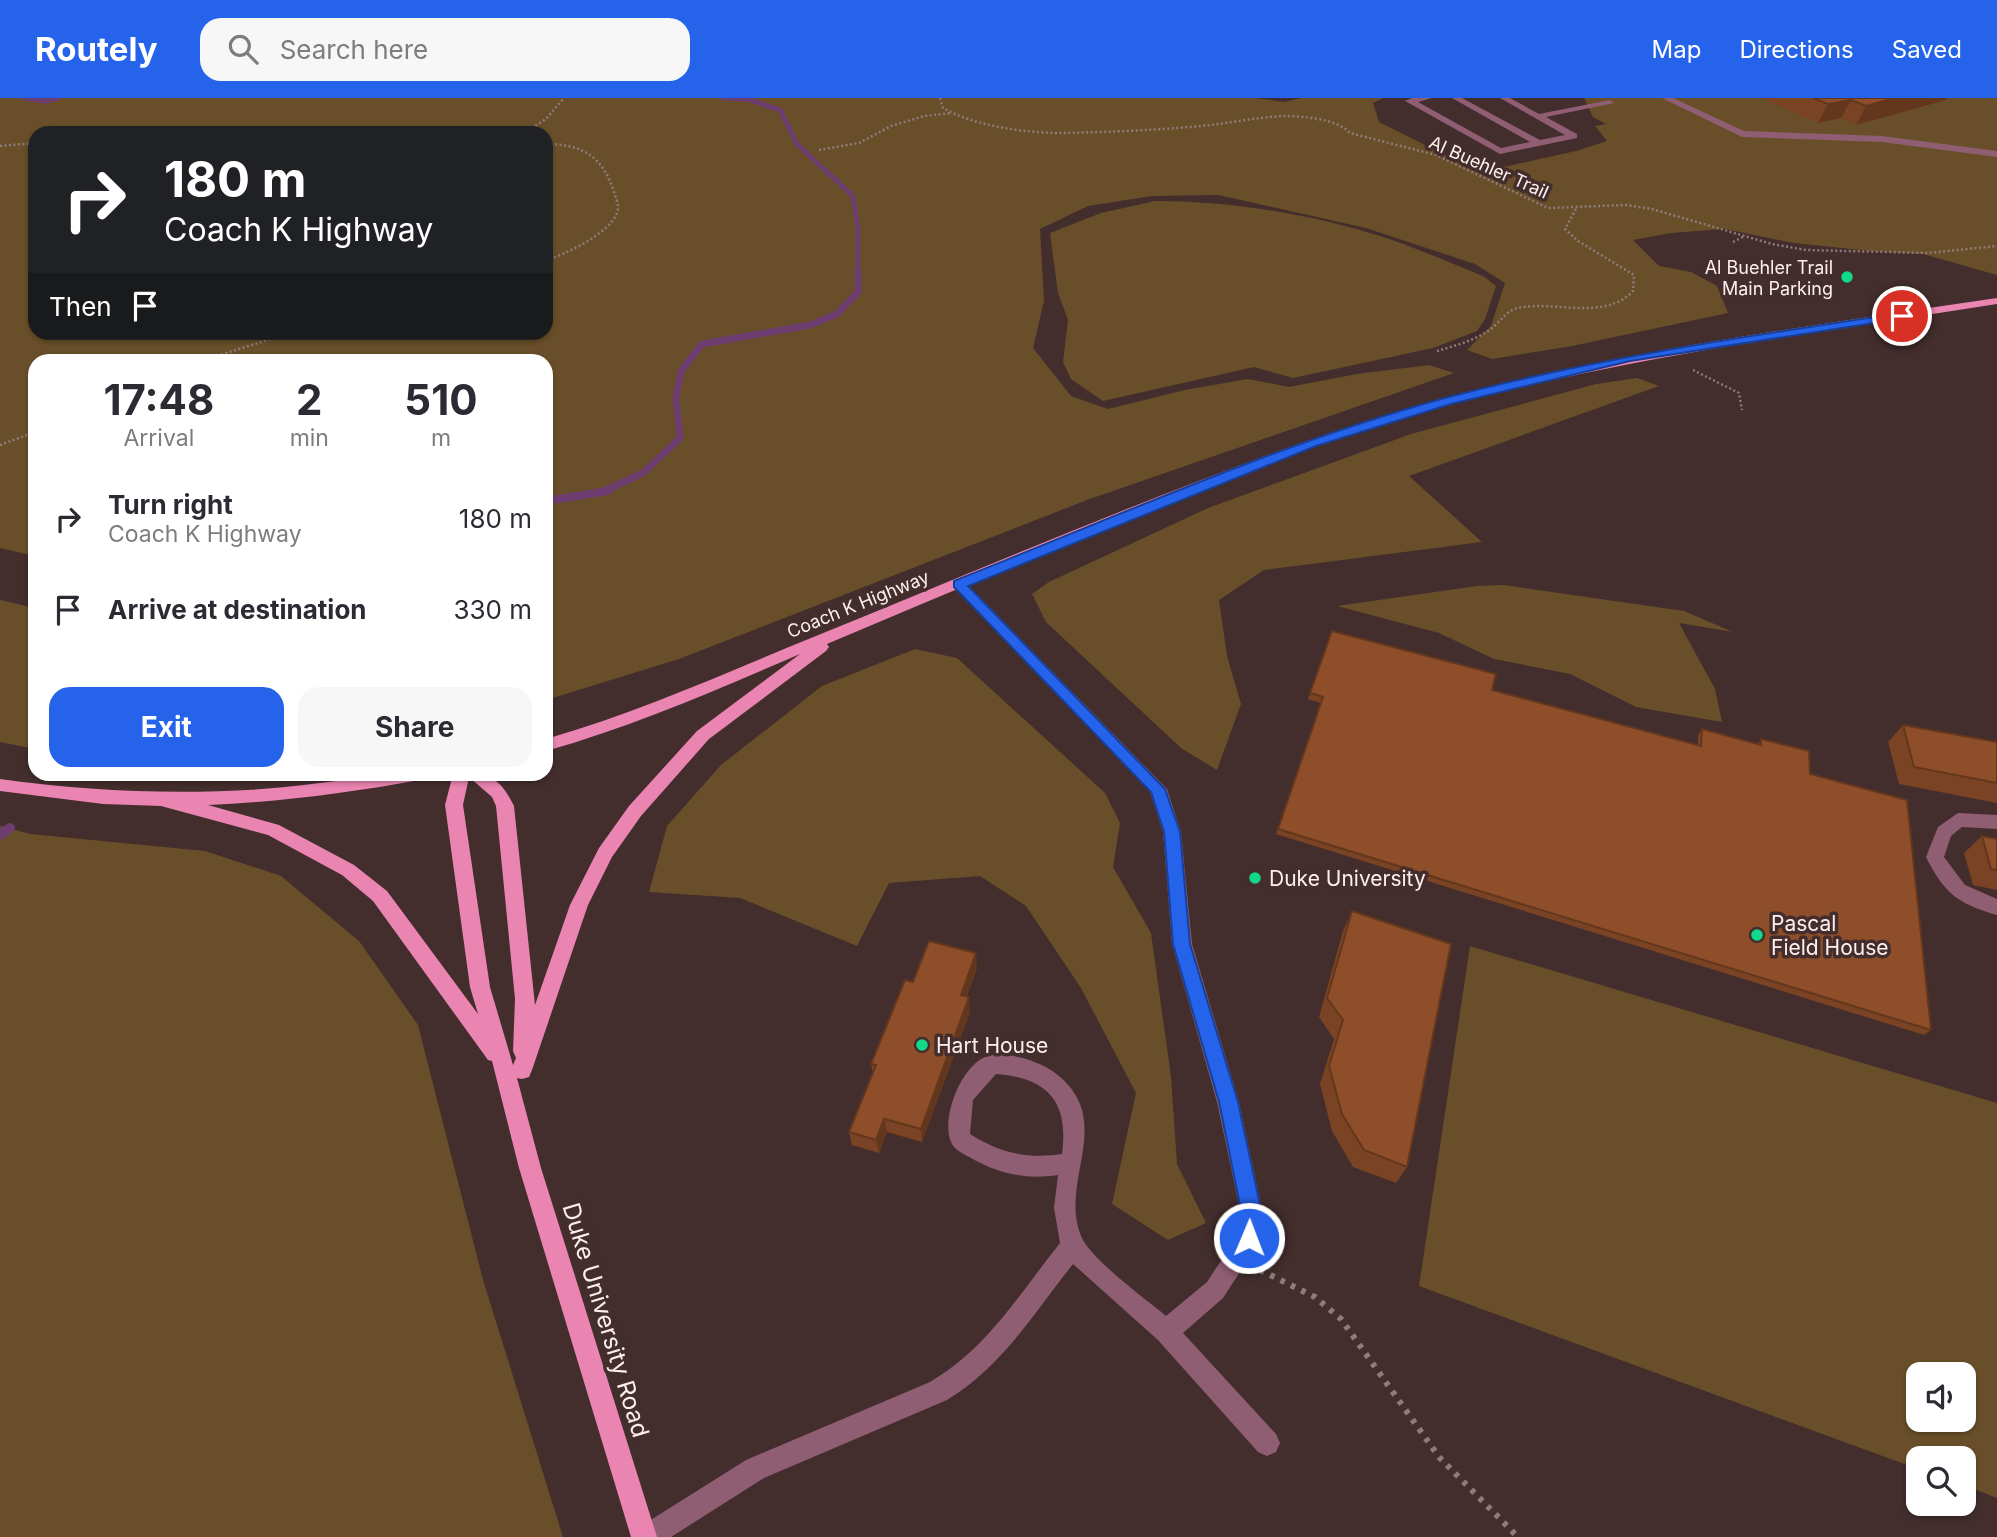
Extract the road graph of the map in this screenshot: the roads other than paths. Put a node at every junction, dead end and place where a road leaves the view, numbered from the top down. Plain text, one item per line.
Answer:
1 (1429, 98) edge
2 (1456, 98) edge
3 (1504, 98) edge
4 (1666, 98) edge
5 (1610, 103) dead end
6 (1539, 116) junction
7 (1539, 144) junction
8 (1997, 154) edge
9 (1997, 301) edge
10 (959, 584) junction
11 (840, 632) junction
12 (553, 743) edge
13 (370, 781) edge
14 (459, 781) edge
15 (484, 781) edge
16 (0, 785) edge
17 (161, 799) junction
18 (1997, 822) edge
19 (1997, 906) edge
20 (512, 1067) junction
21 (1070, 1163) junction
22 (1073, 1246) junction
23 (1166, 1332) junction
24 (1267, 1443) dead end
25 (645, 1537) edge

1 - 7 lane
2 - 7 lane
3 - 6 lane
4 - 8 lane
5 - 6 lane
6 - 7 lane
9 - 10 main road, Coach K Highway
10 - 11 main road, Coach K Highway
10 - 23 lane
11 - 12 main road, Coach K Highway
11 - 20 main road
13 - 17 main road
14 - 20 main road, Duke University Road
15 - 20 main road, Duke University Road
16 - 17 main road
17 - 20 main road
18 - 19 lane
20 - 25 main road, Duke University Road
21 - 21 lane
21 - 22 lane
22 - 23 lane
22 - 25 lane
23 - 24 lane

